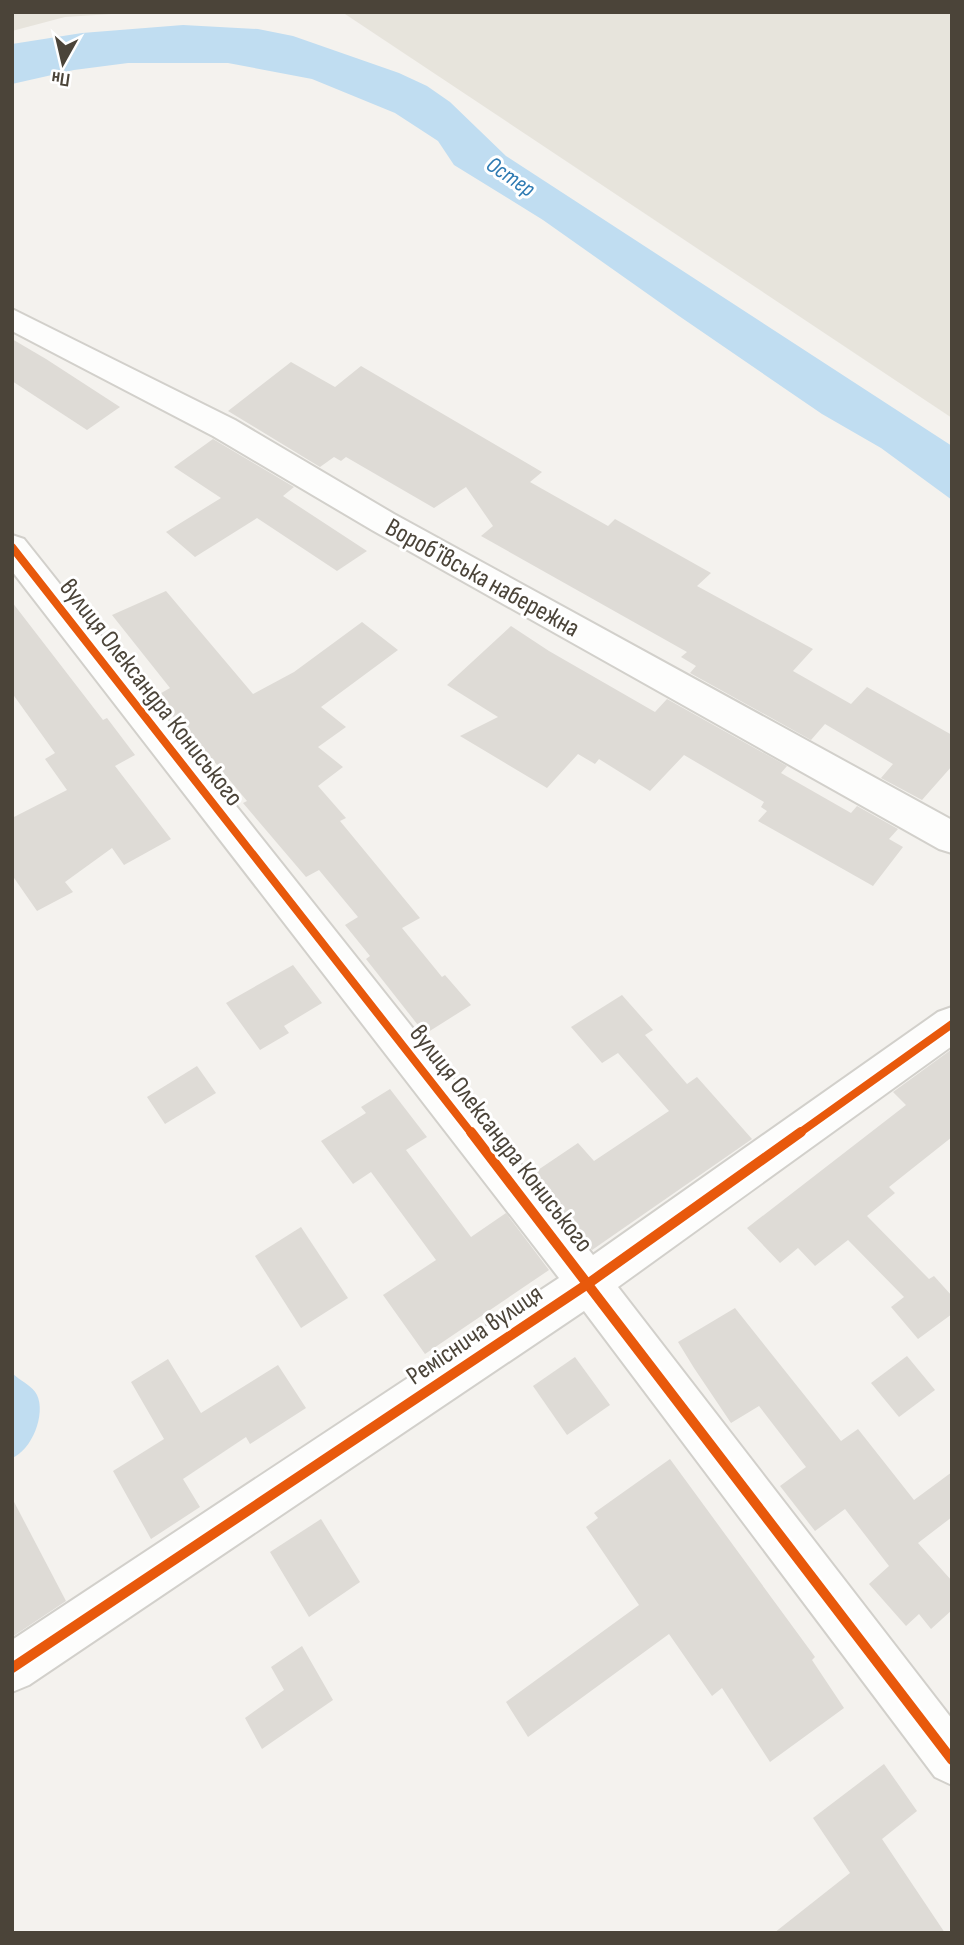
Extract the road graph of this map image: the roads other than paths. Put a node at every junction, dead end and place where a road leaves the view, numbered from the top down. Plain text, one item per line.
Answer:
1 (12, 319) edge
2 (12, 547) edge
3 (952, 838) edge
4 (952, 1024) edge
5 (589, 1283) junction
6 (12, 1668) edge
7 (952, 1760) edge

1 - 3 street, Воробʼївська набережна
2 - 5 street, вулиця Олександра Кониського
4 - 5 street, Реміснича вулиця
5 - 6 street, Реміснича вулиця
5 - 7 street, вулиця Олександра Кониського

